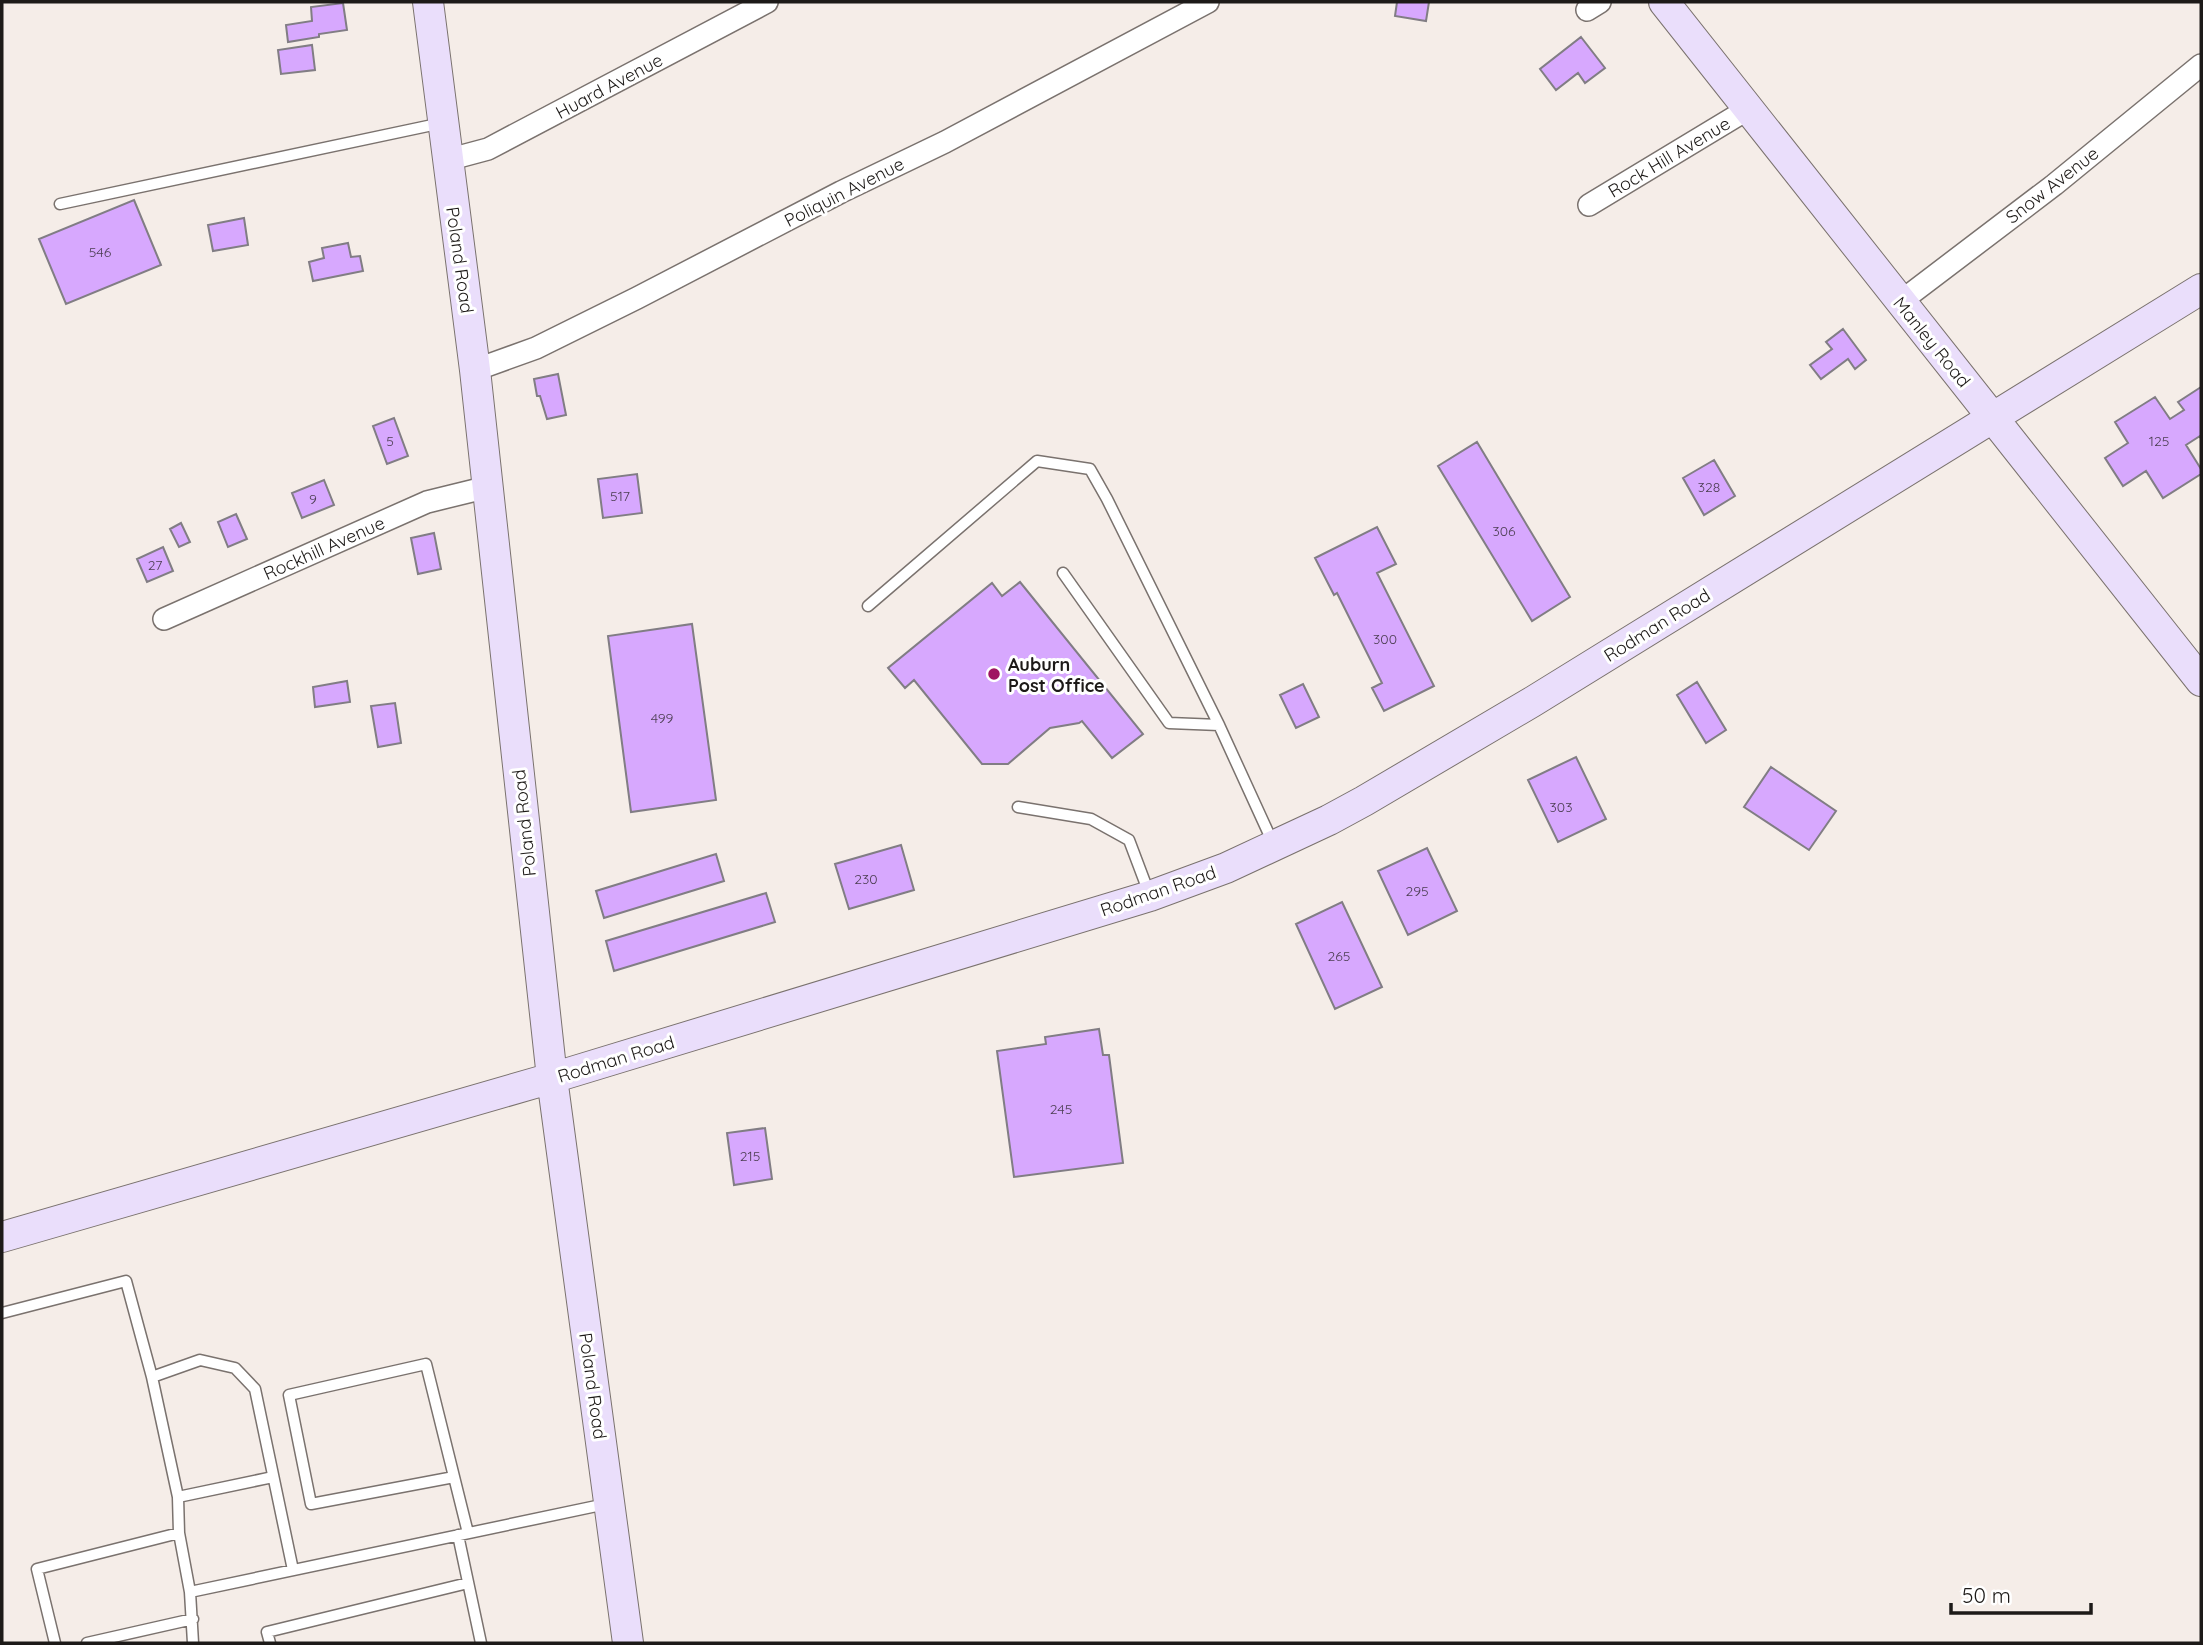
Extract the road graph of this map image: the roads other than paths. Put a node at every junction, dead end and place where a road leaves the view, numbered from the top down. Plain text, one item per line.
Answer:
1 (428, 2) edge
2 (767, 2) edge
3 (1208, 2) edge
4 (1664, 2) edge
5 (2201, 65) edge
6 (1748, 109) junction
7 (442, 123) junction
8 (447, 160) junction
9 (60, 204) dead end
10 (1589, 205) dead end
11 (2201, 289) edge
12 (1900, 302) junction
13 (475, 370) junction
14 (1993, 418) junction
15 (488, 486) junction
16 (1063, 573) dead end
17 (869, 606) dead end
18 (164, 619) dead end
19 (2201, 681) edge
20 (1219, 725) junction
21 (1018, 807) dead end
22 (1274, 845) junction
23 (1150, 896) junction
24 (552, 1078) junction
25 (2, 1237) edge
26 (2, 1313) edge
27 (152, 1377) junction
28 (273, 1477) junction
29 (454, 1477) junction
30 (178, 1497) junction
31 (609, 1503) junction
32 (179, 1533) junction
33 (463, 1534) junction
34 (293, 1570) junction
35 (468, 1583) junction
36 (190, 1592) junction
37 (192, 1619) junction
38 (55, 1643) edge
39 (87, 1643) edge
40 (193, 1643) edge
41 (270, 1643) edge
42 (481, 1643) edge
43 (628, 1643) edge

1 - 7 street, Poland Road
2 - 8 street, Huard Avenue
3 - 13 street, Poliquin Avenue
4 - 6 street, Manley Road
5 - 12 street, Snow Avenue
6 - 10 street, Rock Hill Avenue
6 - 12 street, Manley Road
7 - 8 street, Poland Road
7 - 9 lane
8 - 13 street, Poland Road
11 - 14 street, Rodman Road
12 - 14 street, Manley Road
13 - 15 street, Poland Road
14 - 19 street, Manley Road
14 - 22 street, Rodman Road
15 - 18 street, Rockhill Avenue
15 - 24 street, Poland Road
16 - 20 lane
17 - 20 lane
20 - 22 lane
21 - 23 lane
22 - 23 street, Rodman Road
23 - 24 street, Rodman Road
24 - 25 street, Rodman Road
24 - 31 street, Poland Road
26 - 27 lane
27 - 28 lane
27 - 30 lane
28 - 30 lane
28 - 34 lane
29 - 29 lane
29 - 33 lane
30 - 32 lane
31 - 33 lane
31 - 43 street, Poland Road
32 - 36 lane
32 - 38 lane
33 - 34 lane
33 - 35 lane
34 - 36 lane
35 - 41 lane
35 - 42 lane
36 - 37 lane
37 - 39 lane
37 - 40 lane

